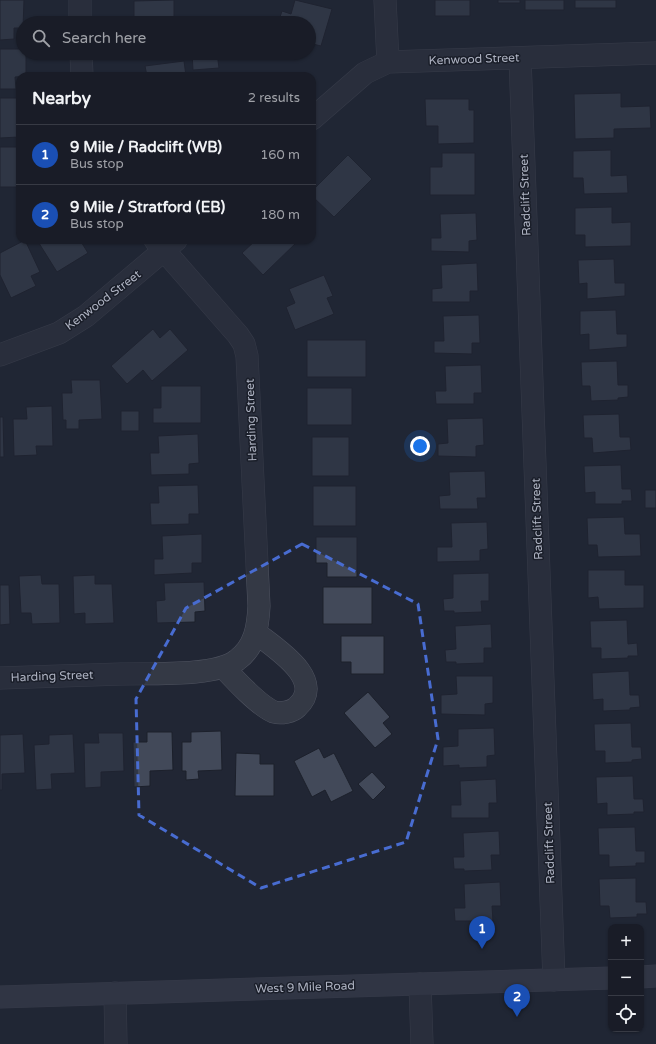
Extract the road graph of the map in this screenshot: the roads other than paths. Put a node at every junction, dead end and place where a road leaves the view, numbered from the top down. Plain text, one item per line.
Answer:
1 (80, 0) edge
2 (385, 0) edge
3 (80, 16) edge
4 (656, 53) edge
5 (520, 58) junction
6 (81, 60) edge
7 (388, 62) junction
8 (82, 72) edge
9 (316, 116) edge
10 (165, 244) edge
11 (0, 355) edge
12 (256, 633) junction
13 (223, 668) junction
14 (0, 678) edge
15 (656, 976) edge
16 (644, 977) edge
17 (608, 978) edge
18 (554, 980) junction
19 (420, 984) junction
20 (115, 993) junction
21 (0, 997) edge
22 (116, 1044) edge
23 (422, 1044) edge

1 - 3 street
2 - 7 street
4 - 5 street, Kenwood Street
5 - 7 street, Kenwood Street
5 - 18 street, Radclift Street
6 - 8 street
7 - 9 street, Kenwood Street
10 - 11 street, Kenwood Street
10 - 12 street, Harding Street
12 - 13 street, Harding Street
12 - 13 street
13 - 14 street, Harding Street
15 - 16 main road
17 - 18 main road, West 9 Mile Road
18 - 19 main road, West 9 Mile Road
19 - 20 main road, West 9 Mile Road
19 - 23 street
20 - 21 main road, West 9 Mile Road
20 - 22 street

